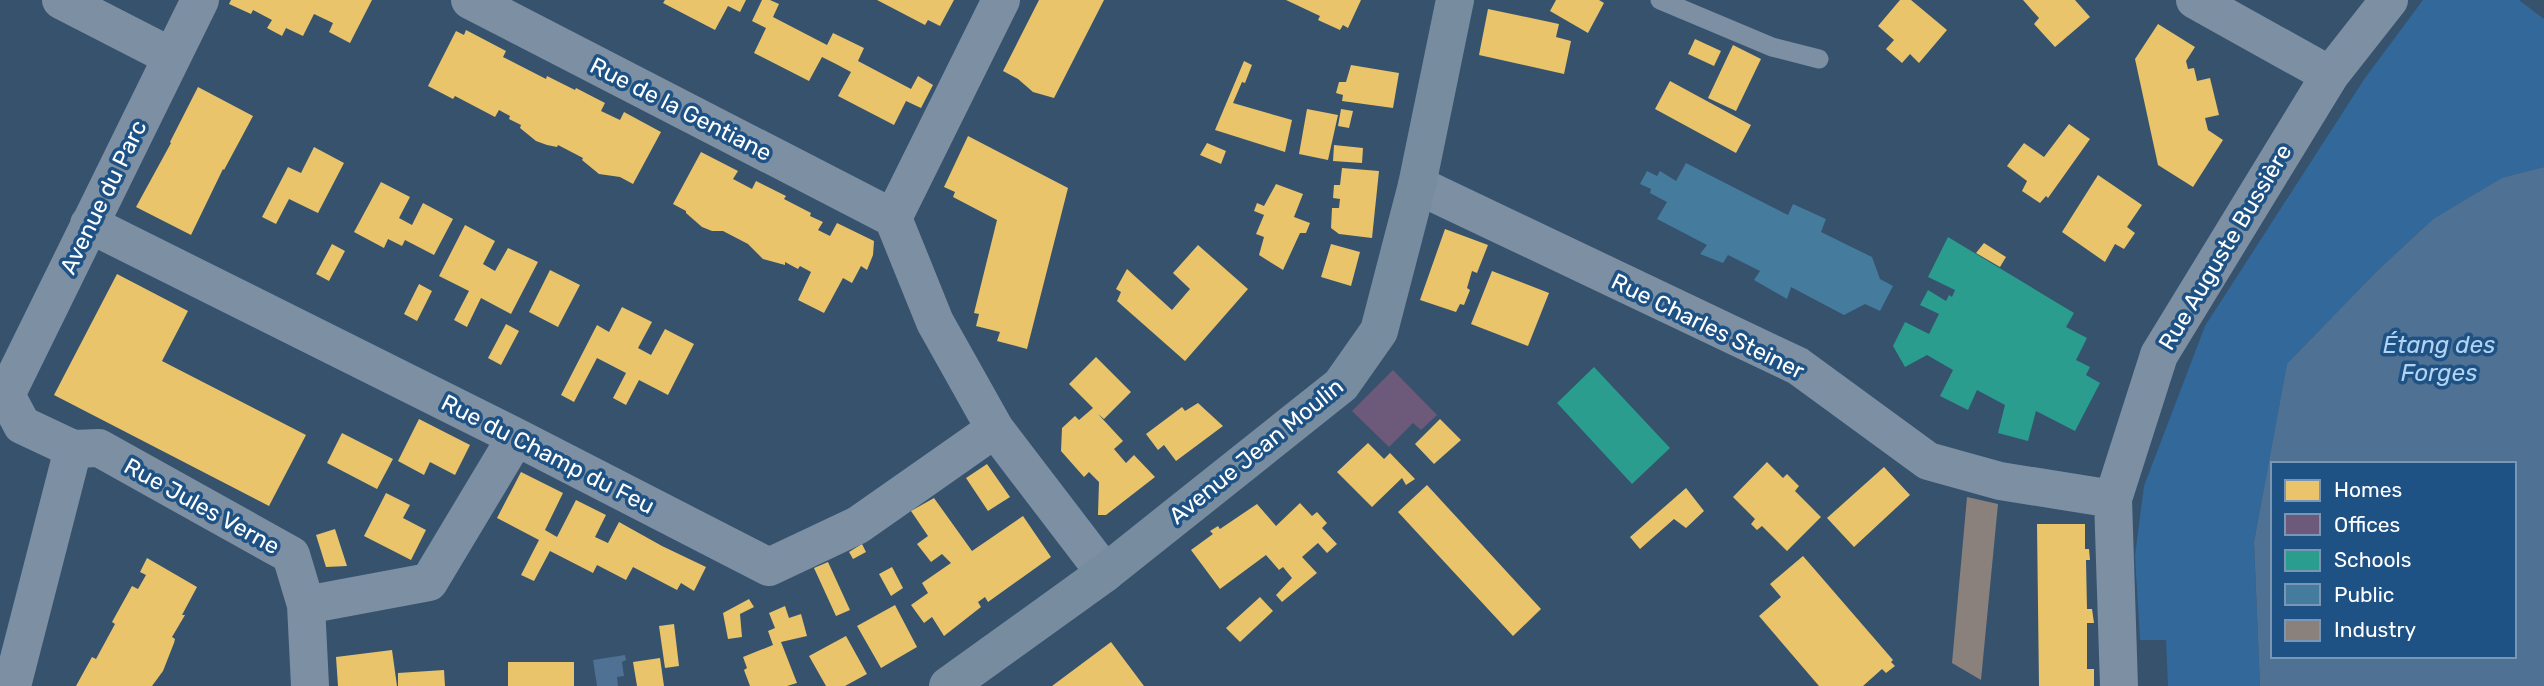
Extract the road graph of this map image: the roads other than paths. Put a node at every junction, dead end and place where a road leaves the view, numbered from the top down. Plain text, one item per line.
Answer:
1 (61, 0) edge
2 (200, 0) edge
3 (470, 0) edge
4 (1001, 0) edge
5 (1455, 0) edge
6 (1660, 0) edge
7 (2194, 0) edge
8 (2389, 0) edge
9 (172, 57) junction
10 (1819, 59) dead end
11 (2330, 75) junction
12 (1417, 185) junction
13 (893, 218) junction
14 (89, 224) junction
15 (6, 395) joint
16 (995, 429) junction
17 (516, 437) junction
18 (73, 449) junction
19 (2113, 499) junction
20 (1105, 573) junction
21 (306, 606) junction
22 (12, 686) edge
23 (310, 686) edge
24 (948, 686) edge
25 (2119, 686) edge

1 - 9 street
2 - 9 street, Avenue du Parc
3 - 13 street, Rue de la Gentiane
4 - 13 street
5 - 12 main road, Avenue Jean Moulin
6 - 10 lane
7 - 11 street
8 - 11 street, Rue Auguste Bussière
9 - 14 street, Avenue du Parc
11 - 19 street, Rue Auguste Bussière
12 - 19 street, Rue Charles Steiner
12 - 20 main road, Avenue Jean Moulin
13 - 16 street
14 - 15 street, Avenue du Parc
14 - 17 street, Rue du Champ du Feu
15 - 18 street, Rue Jules Verne
16 - 17 street, Rue du Champ du Feu
16 - 20 street
17 - 21 street
18 - 21 street, Rue Jules Verne
18 - 22 street
19 - 25 street, Rue Auguste Bussière
20 - 24 main road, Avenue Jean Moulin
21 - 23 street, Rue Jules Verne

